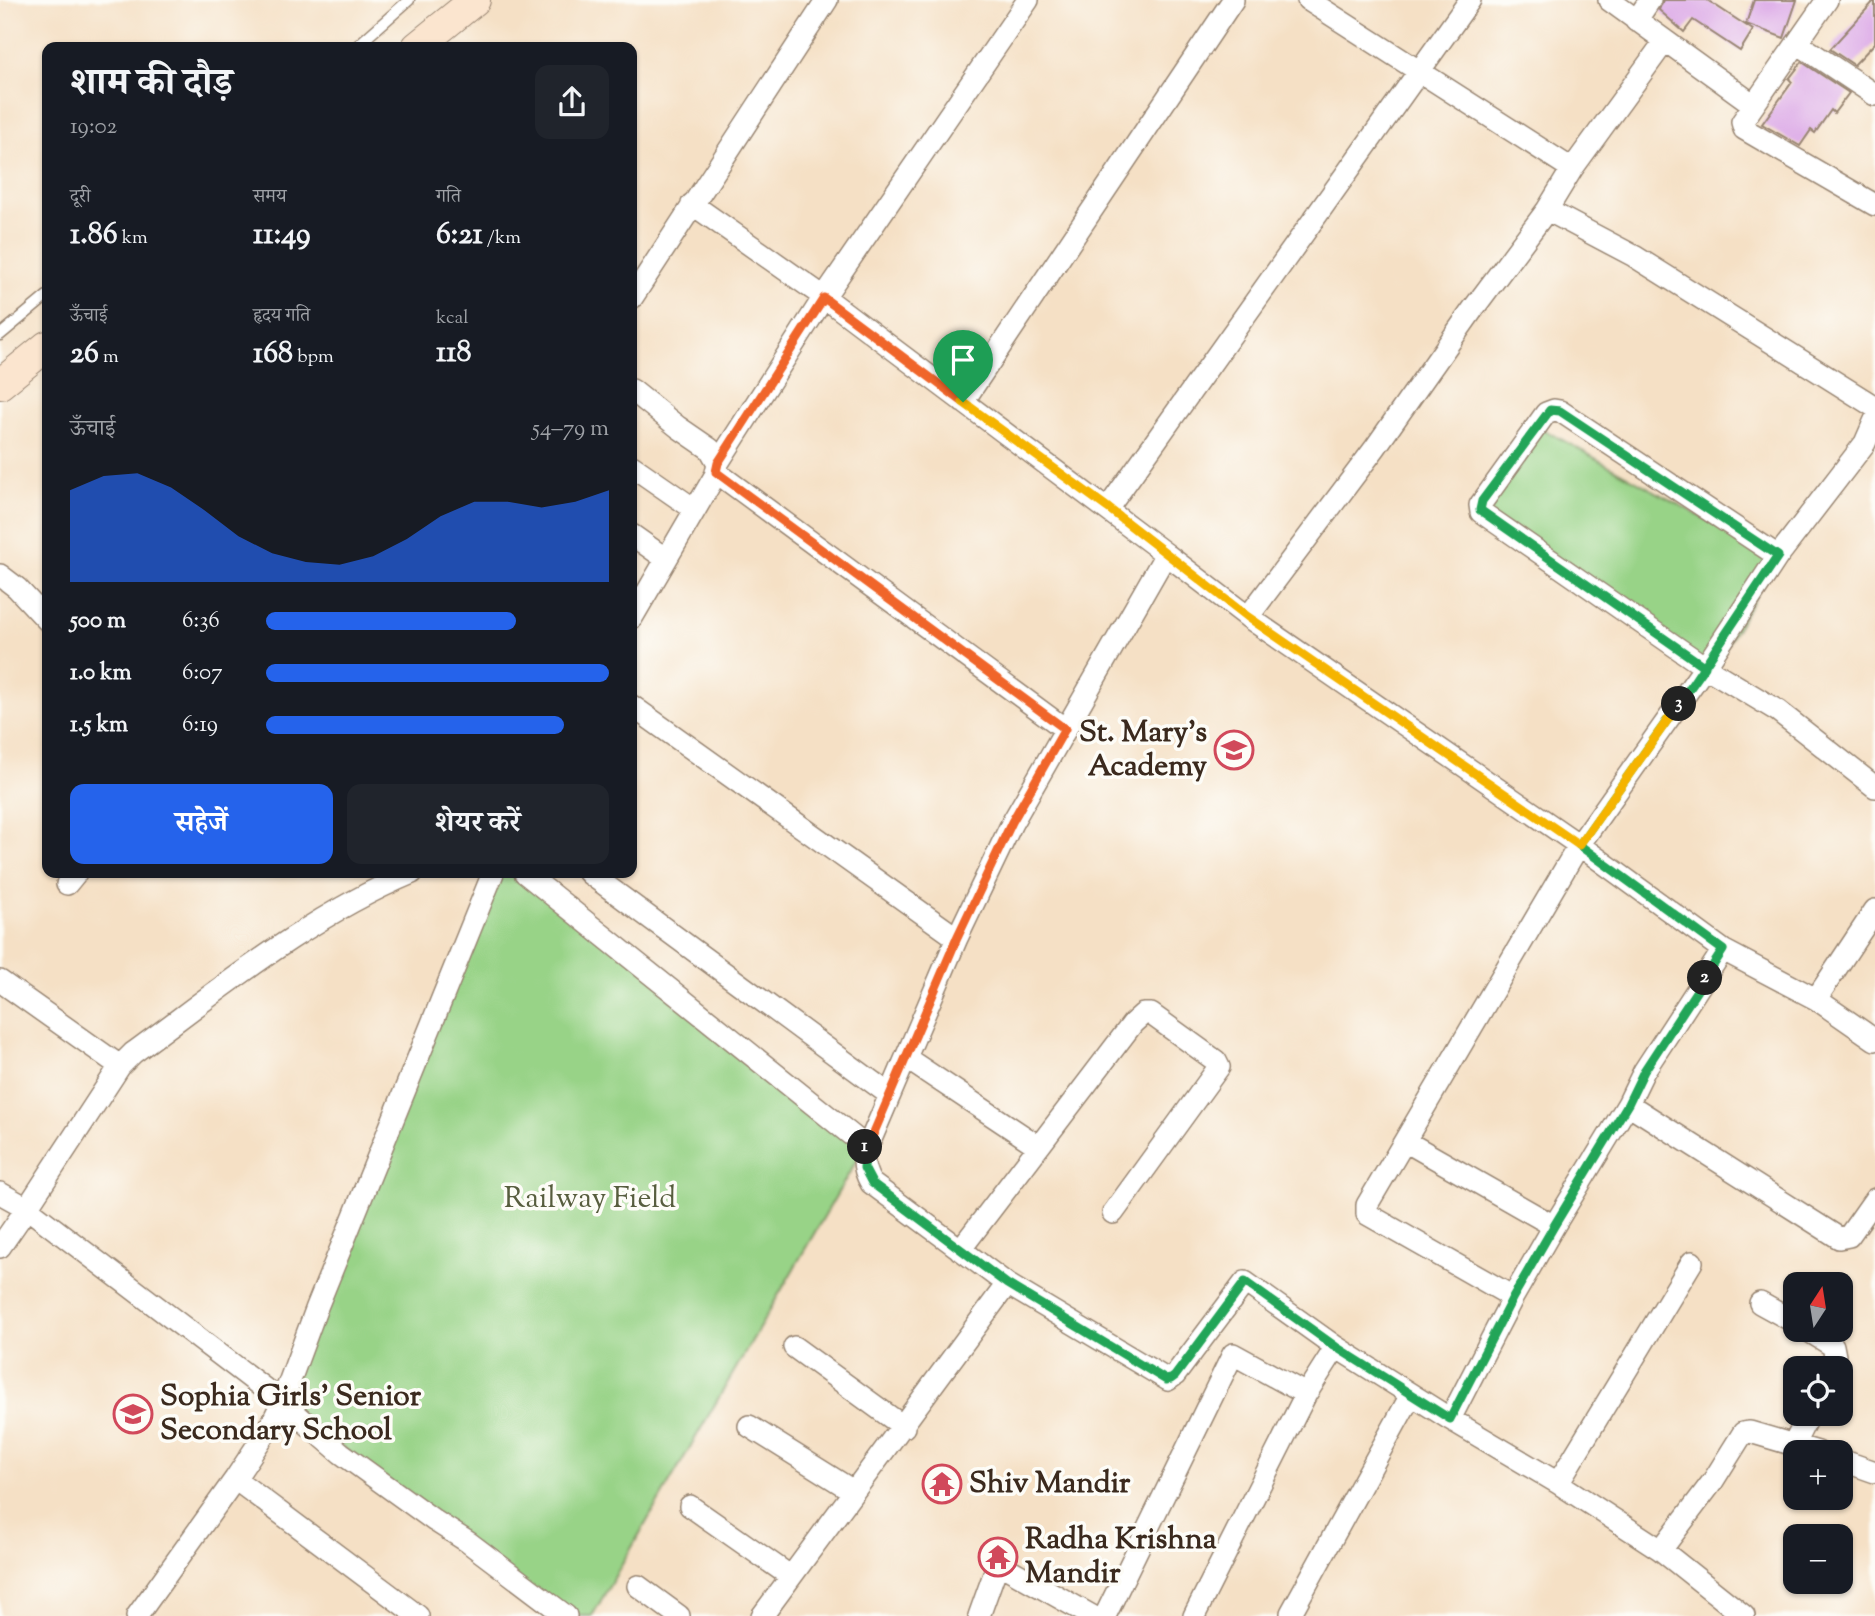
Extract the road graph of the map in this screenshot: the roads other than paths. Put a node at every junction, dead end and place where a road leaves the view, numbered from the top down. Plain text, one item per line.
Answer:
1 (409, 0) edge
2 (475, 0) edge
3 (827, 0) edge
4 (1028, 0) edge
5 (1233, 0) edge
6 (1308, 0) edge
7 (1470, 0) edge
8 (1608, 0) edge
9 (1650, 0) edge
10 (1828, 0) edge
11 (1636, 21) junction
12 (1665, 41) junction
13 (362, 42) edge
14 (423, 42) edge
15 (1797, 43) junction
16 (1418, 70) junction
17 (1875, 95) edge
18 (1754, 105) junction
19 (1572, 169) junction
20 (691, 204) junction
21 (1875, 205) edge
22 (1547, 210) junction
23 (637, 290) edge
24 (824, 298) junction
25 (42, 300) edge
26 (0, 335) edge
27 (42, 350) edge
28 (0, 384) edge
29 (637, 394) edge
30 (963, 402) junction
31 (1875, 407) edge
32 (1875, 420) edge
33 (717, 467) junction
34 (637, 469) edge
35 (1108, 508) junction
36 (694, 509) junction
37 (637, 539) edge
38 (1166, 554) junction
39 (1778, 556) junction
40 (666, 559) junction
41 (0, 575) edge
42 (637, 605) edge
43 (42, 615) edge
44 (1248, 617) junction
45 (1705, 667) junction
46 (637, 710) edge
47 (1065, 729) junction
48 (1875, 787) edge
49 (1579, 845) junction
50 (491, 878) edge
51 (531, 878) edge
52 (596, 878) edge
53 (375, 879) edge
54 (1875, 910) edge
55 (957, 938) junction
56 (1723, 950) junction
57 (0, 981) edge
58 (1816, 999) junction
59 (1875, 1040) edge
60 (906, 1058) junction
61 (120, 1066) junction
62 (890, 1095) junction
63 (1628, 1104) junction
64 (1405, 1141) junction
65 (865, 1146) junction
66 (1038, 1146) junction
67 (0, 1194) edge
68 (1875, 1199) edge
69 (27, 1208) junction
70 (1113, 1213) dead end
71 (1554, 1226) junction
72 (0, 1247) edge
73 (960, 1250) junction
74 (1692, 1262) dead end
75 (1007, 1284) junction
76 (1513, 1297) junction
77 (1760, 1303) dead end
78 (1783, 1316) edge
79 (1826, 1342) edge
80 (794, 1347) dead end
81 (1336, 1347) junction
82 (1835, 1356) edge
83 (1306, 1394) junction
84 (1411, 1395) junction
85 (282, 1402) junction
86 (1450, 1419) junction
87 (749, 1426) dead end
88 (904, 1427) junction
89 (1783, 1441) edge
90 (1853, 1464) edge
91 (1875, 1472) edge
92 (235, 1479) junction
93 (1558, 1483) junction
94 (853, 1491) junction
95 (690, 1506) dead end
96 (1661, 1550) junction
97 (790, 1576) junction
98 (638, 1586) dead end
99 (1291, 1613) dead end
100 (137, 1616) edge
101 (418, 1616) edge
102 (566, 1616) edge
103 (679, 1616) edge
104 (762, 1616) edge
105 (979, 1616) edge
106 (1092, 1616) edge
107 (1105, 1616) edge
108 (1194, 1616) edge
109 (1744, 1616) edge

1 - 13 lane
2 - 14 street
3 - 20 street
4 - 24 street
5 - 30 street
6 - 16 street
7 - 16 street
8 - 11 street
9 - 11 street
10 - 15 street
11 - 12 street
12 - 18 street
12 - 19 street
15 - 17 street
15 - 18 street
16 - 19 street
16 - 35 street
18 - 21 street
19 - 22 street
20 - 23 street
20 - 24 street
22 - 31 street
22 - 44 street
24 - 30 street
24 - 33 street
25 - 26 lane
27 - 28 street
29 - 33 street
30 - 35 street
32 - 39 street
33 - 36 street
33 - 47 street
34 - 36 street
35 - 38 street
36 - 40 street
37 - 40 street
38 - 44 street
38 - 47 street
39 - 45 street
39 - 45 street
40 - 42 street
41 - 43 street
44 - 49 street
45 - 48 street
45 - 49 street
46 - 55 street
47 - 55 street
49 - 56 street
49 - 64 street
50 - 85 street
51 - 65 street
52 - 62 street
53 - 61 street
54 - 58 street
55 - 60 street
56 - 58 street
56 - 63 street
57 - 61 street
58 - 59 street
60 - 62 street
60 - 66 street
61 - 69 street
62 - 65 street
63 - 68 street
63 - 71 street
64 - 71 street
64 - 76 street
65 - 73 street
66 - 70 street
66 - 73 street
67 - 69 street
69 - 72 street
69 - 85 street
71 - 76 street
73 - 75 street
74 - 93 street
75 - 81 street
75 - 88 street
76 - 86 street
77 - 78 street
79 - 82 street
80 - 88 street
81 - 83 street
81 - 84 street
83 - 107 street
83 - 108 street
84 - 86 street
84 - 99 street
85 - 92 street
85 - 102 street
86 - 93 street
87 - 94 street
88 - 94 street
89 - 96 street
90 - 91 street
92 - 100 street
92 - 101 street
93 - 96 street
94 - 97 street
95 - 97 street
96 - 109 street
97 - 104 street
98 - 103 street
105 - 106 street

